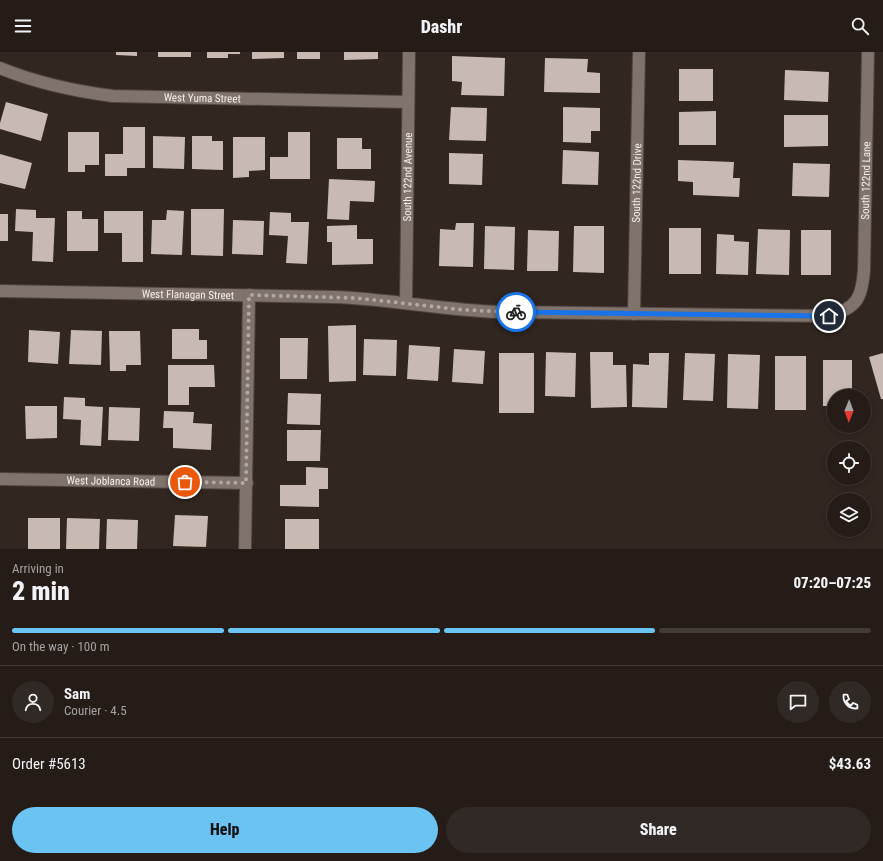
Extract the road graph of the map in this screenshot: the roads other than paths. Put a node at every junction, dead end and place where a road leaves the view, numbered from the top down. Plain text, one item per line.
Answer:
1 (410, 52) edge
2 (639, 52) edge
3 (868, 52) edge
4 (0, 68) edge
5 (408, 102) junction
6 (0, 291) edge
7 (249, 295) junction
8 (406, 303) junction
9 (852, 306) joint
10 (634, 314) junction
11 (0, 479) edge
12 (246, 483) junction
13 (245, 549) edge

1 - 5 street, South 122nd Avenue
2 - 10 street, South 122nd Drive
3 - 9 street, South 122nd Lane
4 - 5 street, West Yuma Street
5 - 8 street, South 122nd Avenue
6 - 7 street, West Flanagan Street
7 - 8 street, West Flanagan Street
7 - 12 street
8 - 10 street, West Flanagan Street
9 - 10 street, West Flanagan Street
11 - 12 street, West Joblanca Road
12 - 13 street

